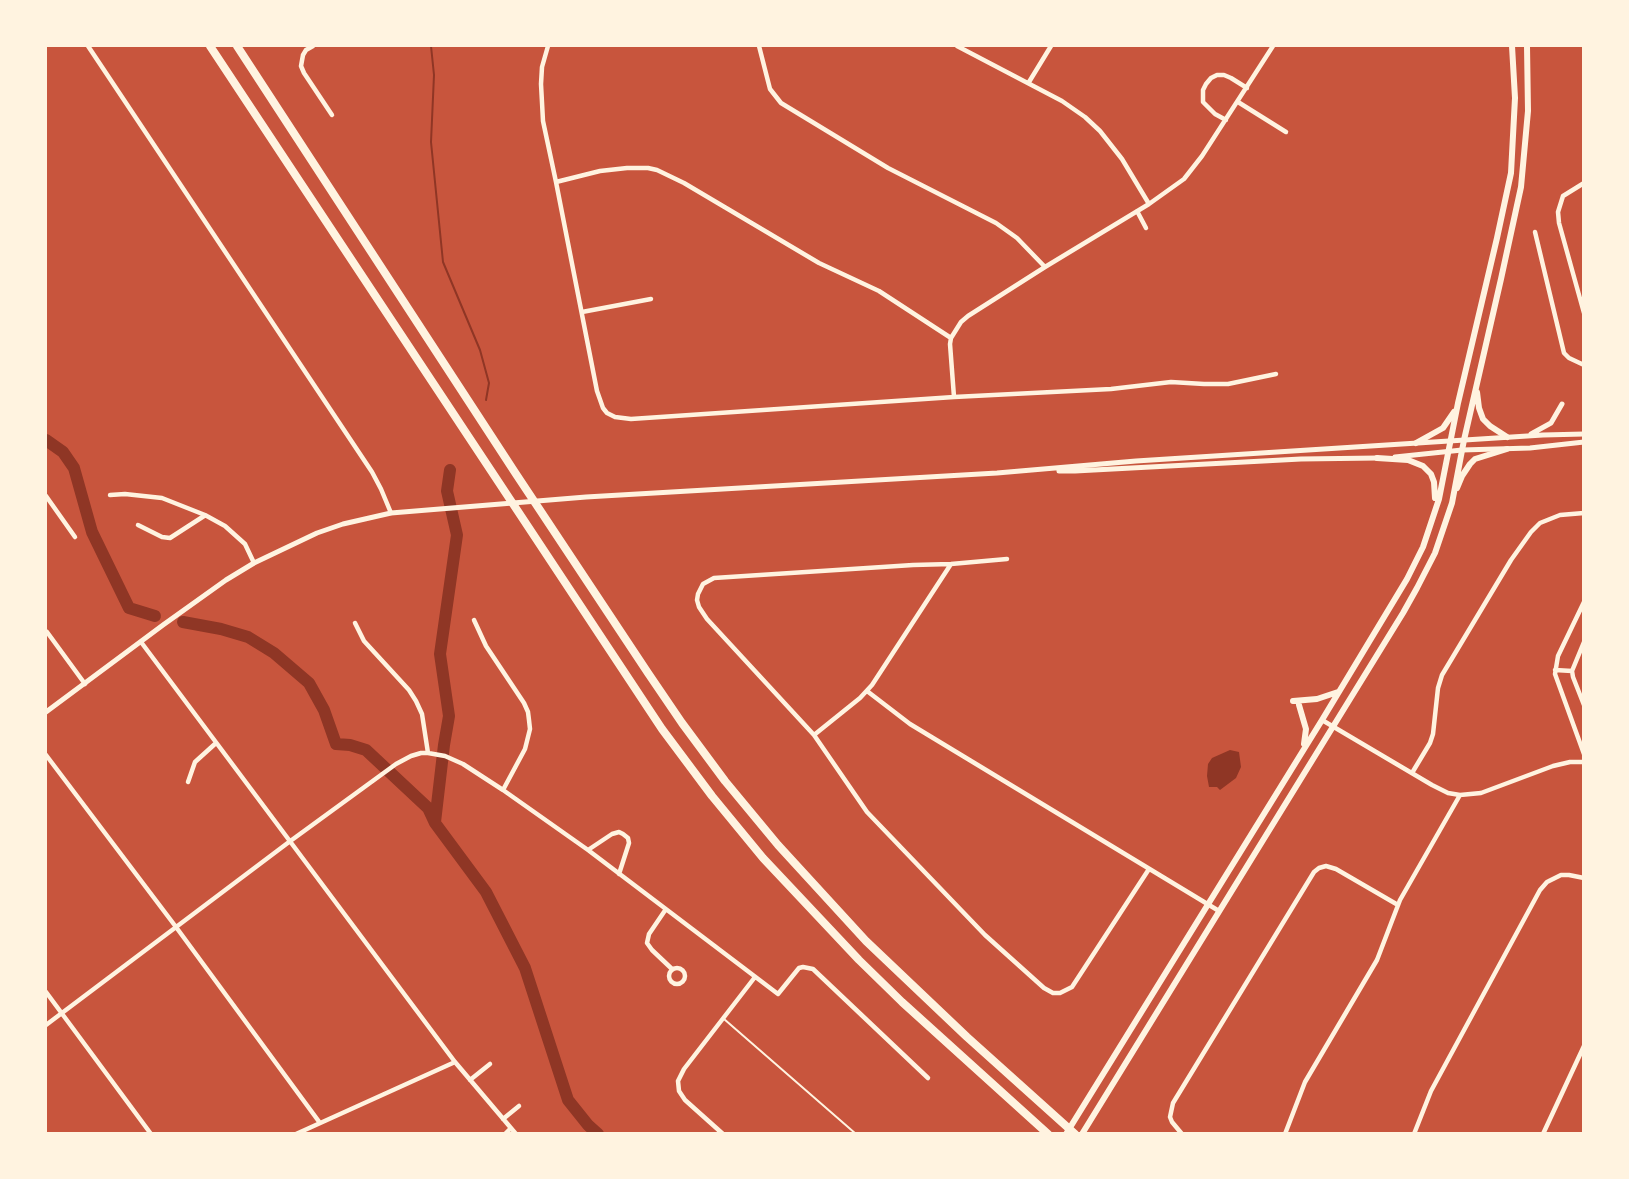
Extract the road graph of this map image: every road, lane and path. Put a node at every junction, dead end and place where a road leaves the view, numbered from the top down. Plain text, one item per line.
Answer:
1 (88, 46) edge
2 (210, 46) edge
3 (237, 46) edge
4 (313, 46) edge
5 (548, 46) edge
6 (759, 46) edge
7 (957, 46) edge
8 (1051, 46) edge
9 (1273, 46) edge
10 (1512, 46) edge
11 (1527, 46) edge
12 (1028, 82) junction
13 (1247, 88) junction
14 (1238, 102) junction
15 (332, 115) dead end
16 (1226, 120) junction
17 (1286, 132) dead end
18 (556, 182) junction
19 (1584, 183) edge
20 (1149, 204) junction
21 (1136, 211) junction
22 (1146, 228) dead end
23 (1535, 232) dead end
24 (1045, 267) junction
25 (651, 299) dead end
26 (582, 312) junction
27 (1584, 313) edge
28 (951, 338) junction
29 (1584, 365) edge
30 (1276, 374) dead end
31 (1476, 387) junction
32 (954, 397) junction
33 (1458, 404) junction
34 (1562, 404) dead end
35 (1584, 433) edge
36 (1507, 437) junction
37 (1525, 437) junction
38 (1464, 440) junction
39 (1450, 441) junction
40 (1584, 442) edge
41 (1416, 443) junction
42 (1507, 449) junction
43 (1462, 450) junction
44 (1448, 452) junction
45 (1377, 458) junction
46 (1041, 470) junction
47 (110, 495) dead end
48 (46, 496) edge
49 (1451, 503) junction
50 (391, 513) junction
51 (1584, 513) edge
52 (205, 515) junction
53 (138, 525) dead end
54 (1430, 528) junction
55 (75, 537) dead end
56 (1007, 559) dead end
57 (254, 564) junction
58 (951, 564) junction
59 (1584, 602) edge
60 (474, 620) dead end
61 (355, 623) dead end
62 (47, 632) edge
63 (141, 642) junction
64 (1584, 642) edge
65 (1555, 670) junction
66 (1572, 671) junction
67 (85, 684) junction
68 (867, 691) junction
69 (1338, 692) junction
70 (1584, 705) edge
71 (46, 712) edge
72 (1322, 720) junction
73 (1333, 726) junction
74 (814, 736) junction
75 (216, 743) junction
76 (1301, 752) junction
77 (428, 753) junction
78 (1584, 754) edge
79 (46, 755) edge
80 (1584, 762) edge
81 (1412, 773) junction
82 (188, 782) dead end
83 (503, 790) junction
84 (1460, 795) junction
85 (289, 842) junction
86 (588, 850) junction
87 (1149, 869) junction
88 (619, 874) junction
89 (1584, 878) edge
90 (1207, 904) junction
91 (1398, 905) junction
92 (666, 909) junction
93 (1219, 911) junction
94 (176, 927) junction
95 (672, 969) dead end
96 (755, 977) junction
97 (46, 992) edge
98 (61, 1013) junction
99 (723, 1018) junction
100 (46, 1025) edge
101 (1584, 1045) edge
102 (455, 1062) junction
103 (490, 1064) dead end
104 (928, 1078) dead end
105 (470, 1080) junction
106 (519, 1106) dead end
107 (503, 1119) junction
108 (320, 1123) junction
109 (511, 1128) junction
110 (151, 1133) edge
111 (296, 1133) edge
112 (505, 1133) edge
113 (516, 1133) edge
114 (723, 1133) edge
115 (856, 1133) edge
116 (1048, 1133) edge
117 (1066, 1133) edge
118 (1075, 1133) edge
119 (1082, 1133) edge
120 (1182, 1133) edge
121 (1285, 1133) edge
122 (1413, 1133) edge
123 (1543, 1133) edge

1 - 50 street
2 - 116 highway
3 - 118 highway
4 - 15 street
5 - 18 street
6 - 24 street
7 - 12 street
8 - 12 street
9 - 13 street
10 - 33 main road
11 - 31 main road
12 - 20 street
13 - 14 street
13 - 16 street
14 - 16 street
14 - 17 street
16 - 20 street
18 - 26 street
18 - 28 street
19 - 27 street
20 - 21 street
21 - 22 street
21 - 24 street
23 - 29 street
24 - 28 street
25 - 26 street
26 - 32 street
28 - 32 street
30 - 32 street
31 - 36 main road
31 - 38 main road
33 - 39 main road
33 - 41 main road
34 - 37 street
35 - 37 street
36 - 37 street
36 - 38 street
38 - 39 street
38 - 43 main road
39 - 41 street
39 - 44 main road
40 - 42 street
41 - 46 street
42 - 43 street
42 - 49 main road
43 - 44 street
43 - 49 main road
44 - 45 street
44 - 54 main road
45 - 46 street
45 - 54 main road
46 - 50 street
47 - 52 street
48 - 55 street
49 - 73 main road
50 - 57 street
51 - 81 street
52 - 53 street
52 - 57 street
54 - 69 main road
56 - 58 street
57 - 63 street
58 - 68 street
58 - 74 street
59 - 65 street
60 - 83 street
61 - 77 street
62 - 67 street
63 - 67 street
63 - 75 street
64 - 66 street
65 - 66 street
65 - 78 street
66 - 70 street
67 - 71 street
68 - 74 street
68 - 87 street
69 - 72 main road
69 - 76 main road
72 - 73 street
72 - 76 main road
73 - 81 street
73 - 93 main road
74 - 87 street
75 - 82 street
75 - 85 street
76 - 90 main road
77 - 83 street
77 - 85 street
79 - 94 street
80 - 84 street
81 - 84 street
83 - 86 street
84 - 91 street
85 - 94 street
85 - 102 street
86 - 88 street
86 - 88 street
87 - 90 street
88 - 92 street
89 - 122 street
90 - 93 street
90 - 117 main road
91 - 120 street
91 - 121 street
92 - 95 street
92 - 96 street
93 - 119 main road
94 - 98 street
94 - 108 street
96 - 99 street
96 - 104 street
97 - 98 street
98 - 100 street
98 - 110 street
99 - 114 street
99 - 115 lane
101 - 123 street
102 - 105 street
102 - 108 street
103 - 105 street
105 - 107 street
106 - 107 street
107 - 109 street
108 - 111 street
109 - 112 street
109 - 113 street

